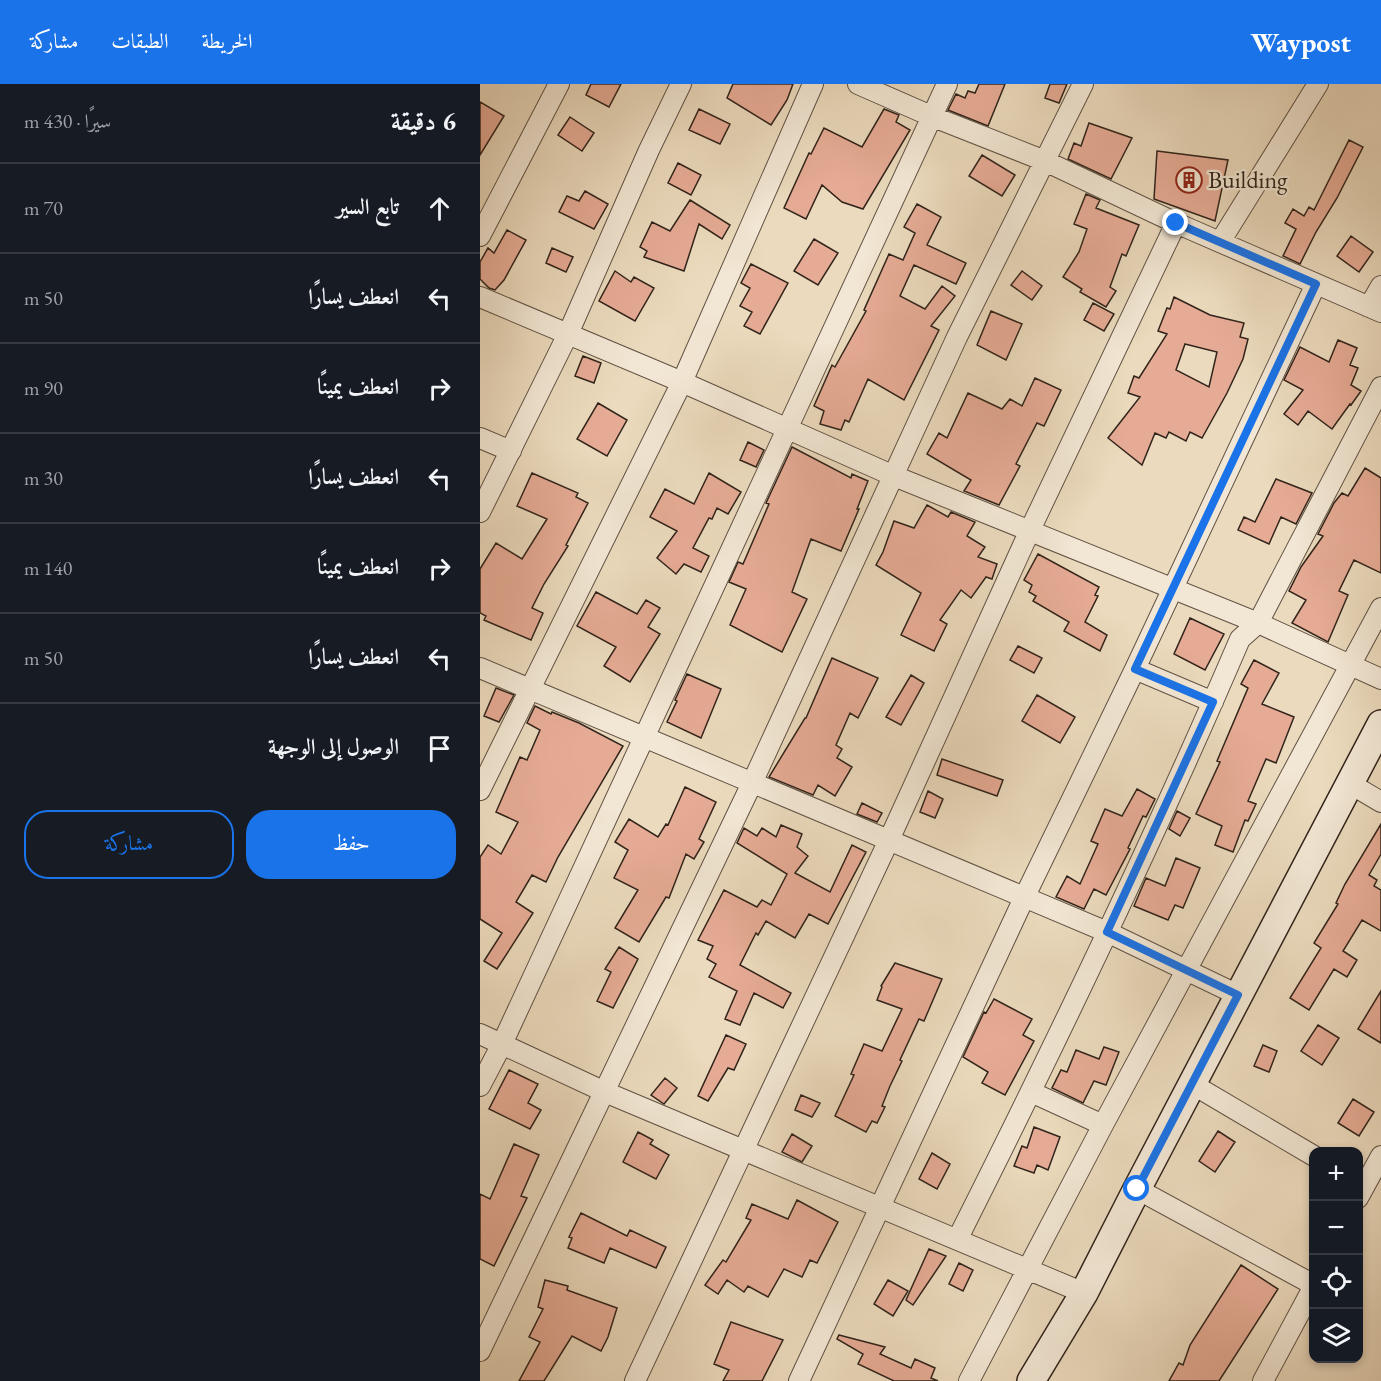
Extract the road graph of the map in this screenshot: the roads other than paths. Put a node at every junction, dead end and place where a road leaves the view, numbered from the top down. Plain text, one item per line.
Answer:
1 (559, 84) edge
2 (681, 84) edge
3 (813, 84) edge
4 (858, 84) edge
5 (947, 84) edge
6 (1083, 84) edge
7 (1318, 84) edge
8 (931, 116) junction
9 (1045, 161) junction
10 (1176, 223) junction
11 (480, 236) edge
12 (1220, 243) junction
13 (1316, 284) junction
14 (1381, 286) edge
15 (480, 297) edge
16 (1375, 309) edge
17 (567, 334) junction
18 (682, 382) junction
19 (1381, 387) edge
20 (787, 428) junction
21 (480, 438) edge
22 (511, 451) junction
23 (894, 476) junction
24 (480, 512) edge
25 (1030, 530) junction
26 (1173, 589) junction
27 (1381, 608) edge
28 (1258, 623) junction
29 (1351, 666) junction
30 (480, 668) edge
31 (1135, 669) junction
32 (1381, 679) edge
33 (530, 689) junction
34 (1213, 702) junction
35 (1381, 724) edge
36 (645, 738) junction
37 (753, 782) junction
38 (1349, 783) junction
39 (480, 790) edge
40 (1381, 802) edge
41 (889, 840) junction
42 (1024, 898) junction
43 (1107, 932) junction
44 (1188, 970) junction
45 (1238, 995) junction
46 (480, 1034) edge
47 (502, 1044) junction
48 (1192, 1084) junction
49 (480, 1086) edge
50 (605, 1092) junction
51 (1031, 1092) junction
52 (1103, 1125) junction
53 (743, 1150) junction
54 (1309, 1153) edge
55 (1381, 1156) edge
56 (1137, 1189) junction
57 (1366, 1191) edge
58 (880, 1207) junction
59 (957, 1238) junction
60 (1029, 1269) junction
61 (1309, 1283) edge
62 (1084, 1293) junction
63 (1309, 1295) edge
64 (480, 1351) edge
65 (635, 1381) edge
66 (799, 1381) edge
67 (969, 1381) edge
68 (1031, 1381) edge
69 (1263, 1381) edge

1 - 11 street
2 - 17 street
3 - 18 street
4 - 8 street
5 - 8 street
6 - 9 street
7 - 12 street
8 - 9 street
8 - 20 street
9 - 10 street
9 - 23 street
10 - 12 street
10 - 25 street
12 - 13 street
13 - 16 street
13 - 26 street
14 - 16 street
15 - 17 street
17 - 18 street
17 - 22 street
18 - 20 street
18 - 33 street
19 - 28 street
20 - 23 street
20 - 36 street
21 - 22 street
22 - 24 street
23 - 25 street
23 - 37 street
25 - 26 street
25 - 41 street
26 - 28 street
26 - 31 street
27 - 29 street
28 - 29 street
28 - 34 street
29 - 32 street
29 - 44 street
30 - 33 street
31 - 34 street
31 - 42 street
33 - 36 street
33 - 39 street
34 - 43 street
35 - 38 street
36 - 37 street
36 - 47 street
37 - 41 street
37 - 50 street
38 - 40 street
38 - 45 street
41 - 42 street
41 - 53 street
42 - 43 street
42 - 58 street
43 - 44 street
43 - 51 street
44 - 45 street
44 - 52 street
45 - 48 street
46 - 47 street
47 - 49 street
47 - 50 street
48 - 54 street
48 - 56 street
50 - 53 street
50 - 64 street
51 - 52 street
51 - 59 street
52 - 60 street
53 - 58 street
53 - 65 street
55 - 57 street
56 - 61 street
56 - 62 street
58 - 59 street
58 - 66 street
59 - 60 street
60 - 62 street
60 - 67 street
62 - 68 street
63 - 69 street

